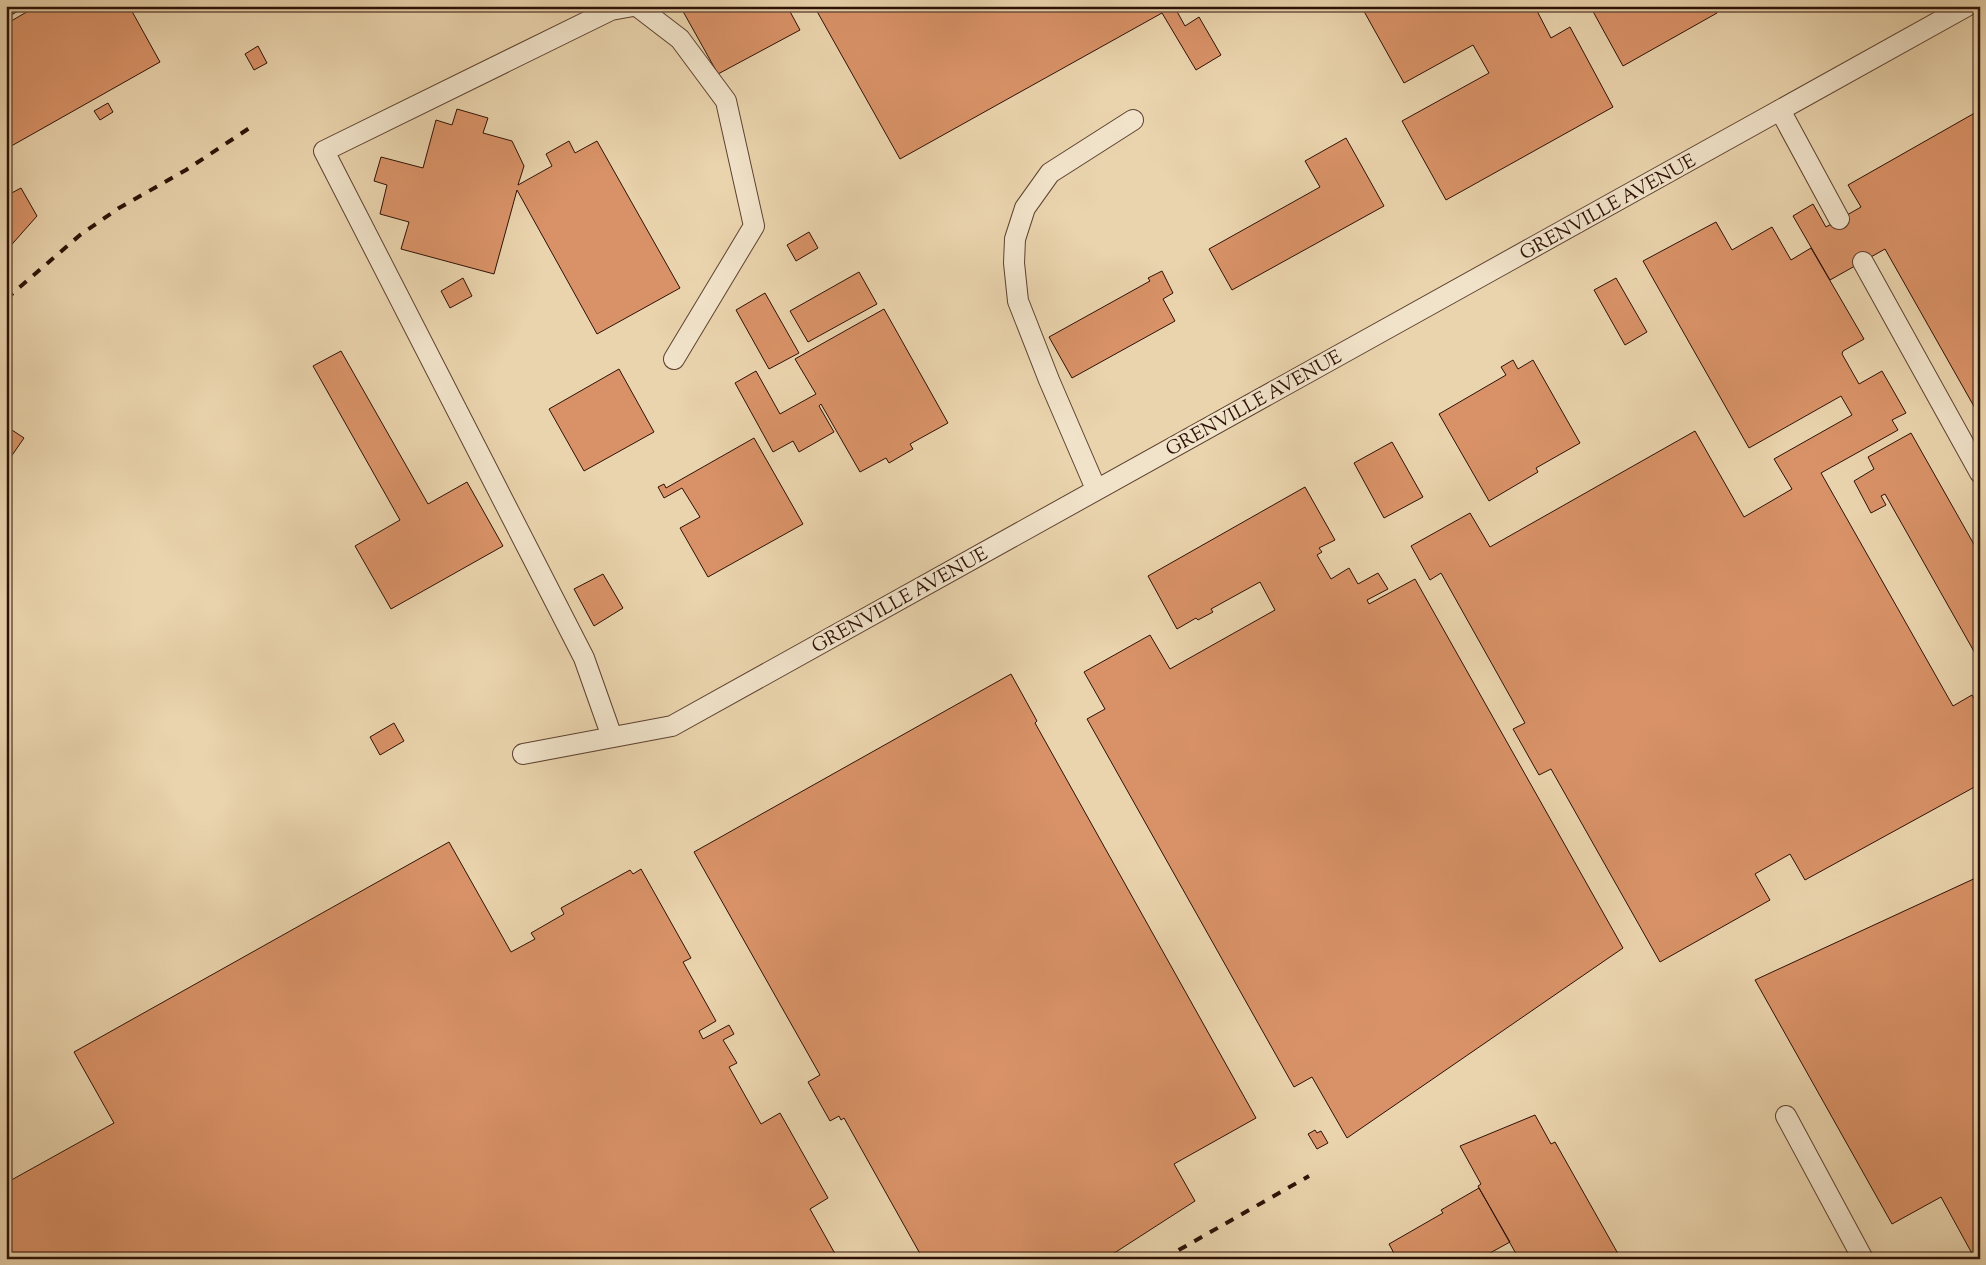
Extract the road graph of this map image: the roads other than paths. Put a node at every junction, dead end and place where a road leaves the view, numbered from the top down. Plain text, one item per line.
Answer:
1 (633, 6) edge
2 (637, 6) edge
3 (1967, 6) edge
4 (1780, 110) junction
5 (1134, 120) dead end
6 (1839, 219) dead end
7 (1863, 262) dead end
8 (674, 359) dead end
9 (1980, 473) edge
10 (1096, 489) junction
11 (612, 738) junction
12 (524, 754) dead end
13 (1786, 1116) dead end
14 (1863, 1259) edge

1 - 11 lane
2 - 8 lane
3 - 4 lane, GRENVILLE AVENUE
4 - 6 lane
4 - 10 lane, GRENVILLE AVENUE
5 - 10 lane
7 - 9 lane
10 - 11 lane, GRENVILLE AVENUE
11 - 12 lane, GRENVILLE AVENUE
13 - 14 lane

